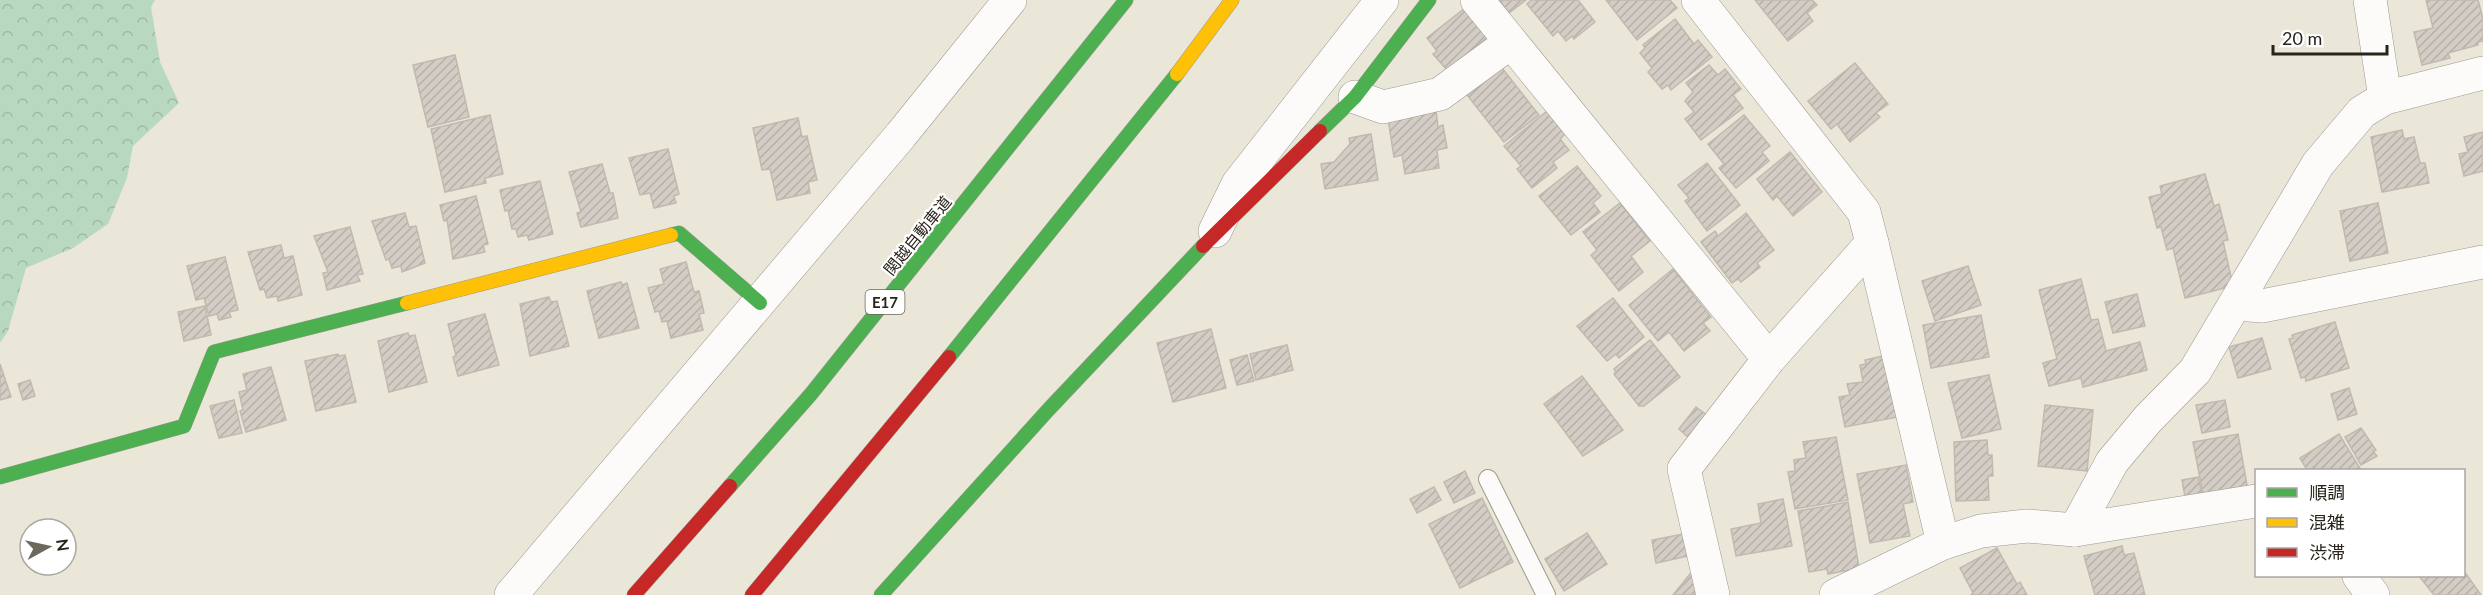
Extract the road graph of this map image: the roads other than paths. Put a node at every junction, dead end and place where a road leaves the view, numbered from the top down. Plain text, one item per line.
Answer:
1 (1010, 0) edge
2 (1126, 0) edge
3 (1232, 0) edge
4 (1382, 0) edge
5 (1429, 0) edge
6 (1477, 0) edge
7 (1698, 0) edge
8 (2370, 0) edge
9 (1511, 42) junction
10 (2483, 73) edge
11 (1354, 97) junction
12 (2385, 98) junction
13 (1211, 238) junction
14 (1872, 243) junction
15 (2483, 262) edge
16 (760, 303) junction
17 (2237, 304) junction
18 (1769, 360) junction
19 (0, 477) edge
20 (1488, 479) dead end
21 (2255, 501) edge
22 (2075, 530) junction
23 (1943, 543) junction
24 (2361, 577) edge
25 (511, 595) edge
26 (634, 595) edge
27 (752, 595) edge
28 (881, 595) edge
29 (1546, 595) edge
30 (1713, 595) edge
31 (1836, 595) edge
32 (2373, 595) edge

1 - 16 street
2 - 26 main road, 関越自動車道 / E17
3 - 27 main road
4 - 13 street
5 - 11 main road
6 - 9 street
7 - 14 street
8 - 12 street
9 - 11 street
9 - 18 street
10 - 12 street
11 - 13 main road
12 - 17 street
13 - 28 main road
14 - 18 street
14 - 23 street
15 - 17 street
16 - 19 main road
16 - 25 street
17 - 22 street
18 - 30 street
20 - 29 lane
21 - 22 street
22 - 23 street
23 - 31 street
24 - 32 street

